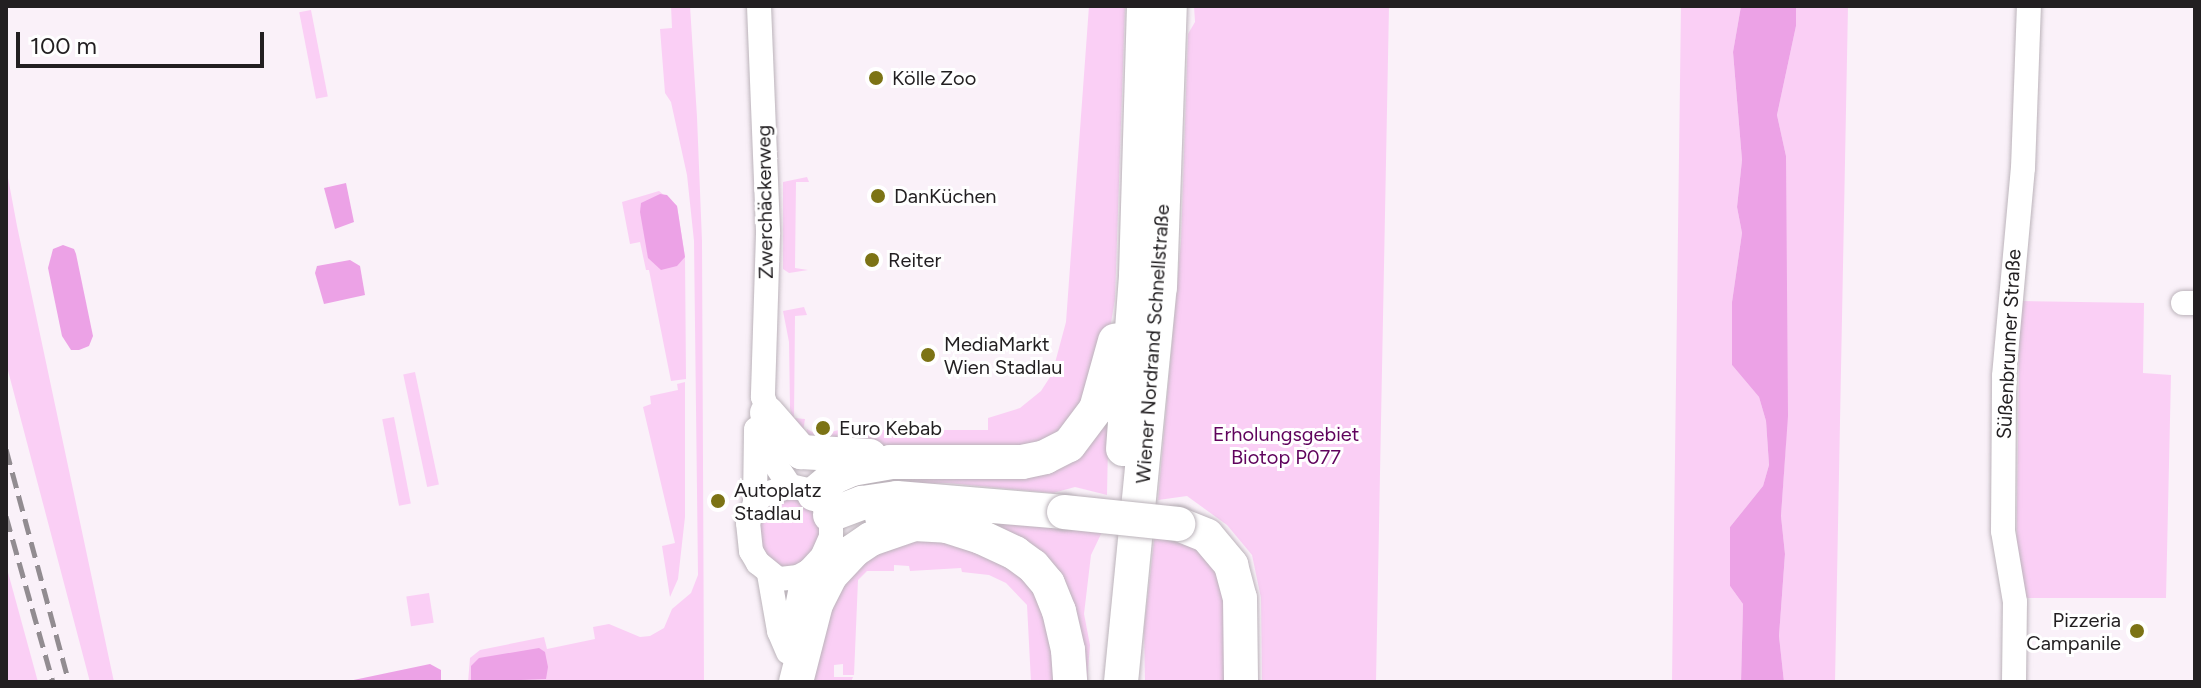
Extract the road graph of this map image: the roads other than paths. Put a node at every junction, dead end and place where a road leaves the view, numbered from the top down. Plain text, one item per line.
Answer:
1 (759, 6) edge
2 (1144, 6) edge
3 (1170, 6) edge
4 (2029, 6) edge
5 (1136, 275) junction
6 (765, 405) junction
7 (890, 462) junction
8 (755, 503) junction
9 (816, 508) junction
10 (909, 514) junction
11 (809, 571) junction
12 (769, 574) junction
13 (1126, 641) junction
14 (792, 667) edge
15 (787, 682) edge
16 (1070, 682) edge
17 (1099, 682) edge
18 (1121, 682) edge
19 (1138, 682) edge
20 (1241, 682) edge
21 (2014, 682) edge

1 - 6 street, Zwerchäckerweg
2 - 5 highway, Wiener Nordrand Schnellstraße
3 - 13 highway, Wiener Nordrand Schnellstraße
4 - 21 street, Süßenbrunner Straße
5 - 7 highway
5 - 17 highway, Wiener Nordrand Schnellstraße
6 - 7 highway
6 - 8 street, Zwerchäckerweg
6 - 9 street, Zwerchäckerweg
7 - 9 highway
8 - 9 street
8 - 12 street, Zwerchäckerweg
9 - 10 highway
9 - 10 highway
9 - 11 street
10 - 14 highway
10 - 16 highway
10 - 20 highway, bridge
11 - 12 street
11 - 14 street
12 - 14 street
13 - 18 highway, Wiener Nordrand Schnellstraße
13 - 19 highway
14 - 15 street

